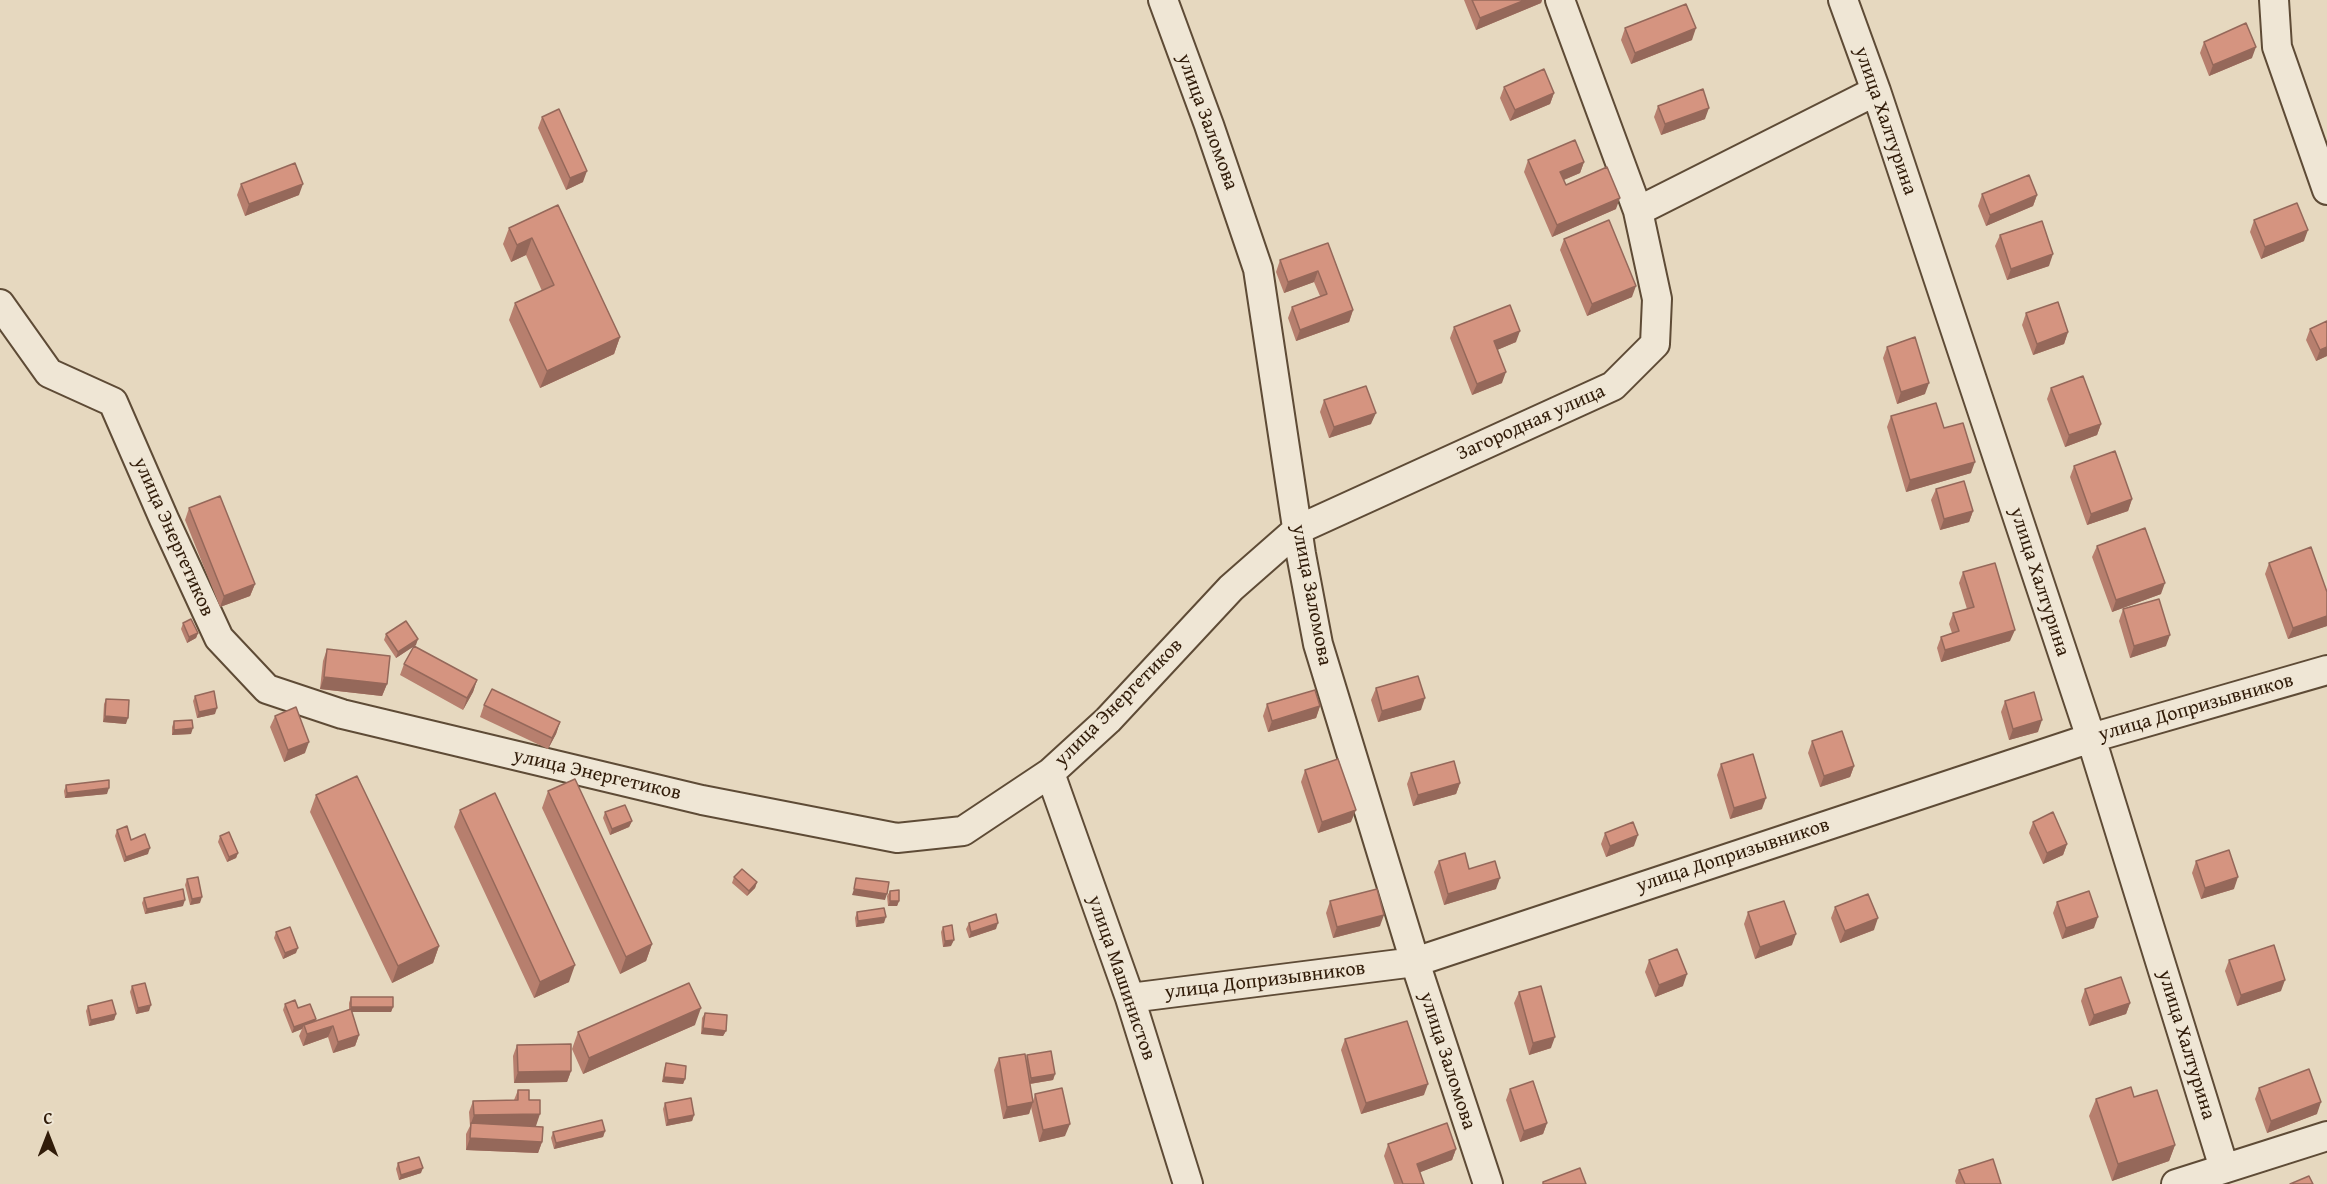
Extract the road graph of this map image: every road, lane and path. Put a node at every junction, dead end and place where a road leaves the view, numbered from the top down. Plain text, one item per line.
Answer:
1 (1162, 0) edge
2 (1560, 0) edge
3 (2274, 0) edge
4 (1851, 4) edge
5 (1876, 91) junction
6 (2327, 190) edge
7 (1638, 211) junction
8 (0, 304) edge
9 (1297, 530) junction
10 (2327, 670) edge
11 (2091, 738) junction
12 (1050, 773) junction
13 (1415, 962) junction
14 (1130, 998) junction
15 (2327, 1136) edge
16 (2224, 1168) junction
17 (1188, 1184) edge
18 (1488, 1184) edge
19 (2176, 1184) edge

1 - 9 street, улица Заломова
2 - 7 street, Загородная улица
3 - 6 street
4 - 5 street, улица Халтурина
5 - 7 street
5 - 11 street, улица Халтурина
7 - 9 street, Загородная улица
8 - 12 street, улица Энергетиков
9 - 12 street, улица Энергетиков
9 - 13 street, улица Заломова
10 - 11 street, улица Допризывников
11 - 13 street, улица Допризывников
11 - 16 street, улица Халтурина
12 - 14 street, улица Машинистов
13 - 14 street, улица Допризывников
13 - 18 street, улица Заломова
14 - 17 street, улица Машинистов
15 - 16 street
16 - 19 street

